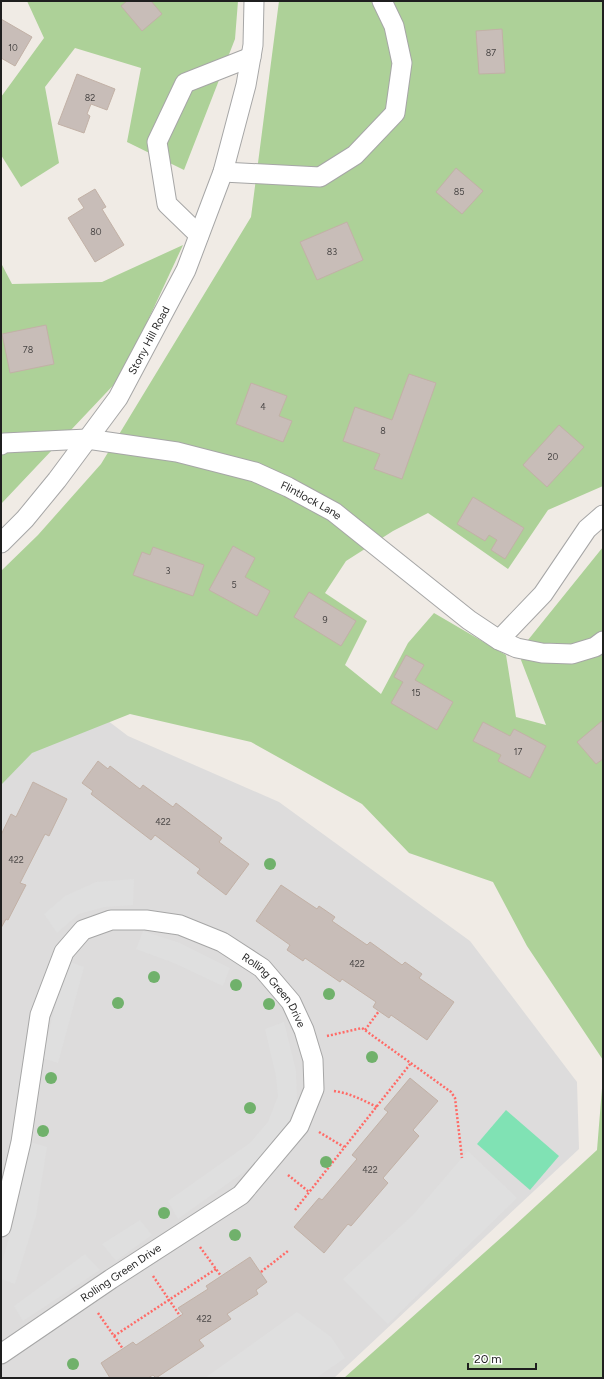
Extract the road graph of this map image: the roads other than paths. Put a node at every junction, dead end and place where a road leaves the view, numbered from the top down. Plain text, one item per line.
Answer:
1 (254, 1) edge
2 (382, 1) edge
3 (251, 57) junction
4 (223, 172) junction
5 (199, 235) junction
6 (87, 439) junction
7 (1, 445) edge
8 (603, 515) edge
9 (1, 543) edge
10 (498, 640) junction
11 (603, 641) edge
12 (1, 1227) edge
13 (1, 1354) edge

1 - 3 street, Stony Hill Road
2 - 4 street
3 - 4 street, Stony Hill Road
3 - 5 street
4 - 5 street, Stony Hill Road
5 - 6 street, Stony Hill Road
6 - 7 street
6 - 9 street, Stony Hill Road
6 - 10 street, Flintlock Lane
8 - 10 street
10 - 11 street, Flintlock Lane
12 - 13 street, Rolling Green Drive

